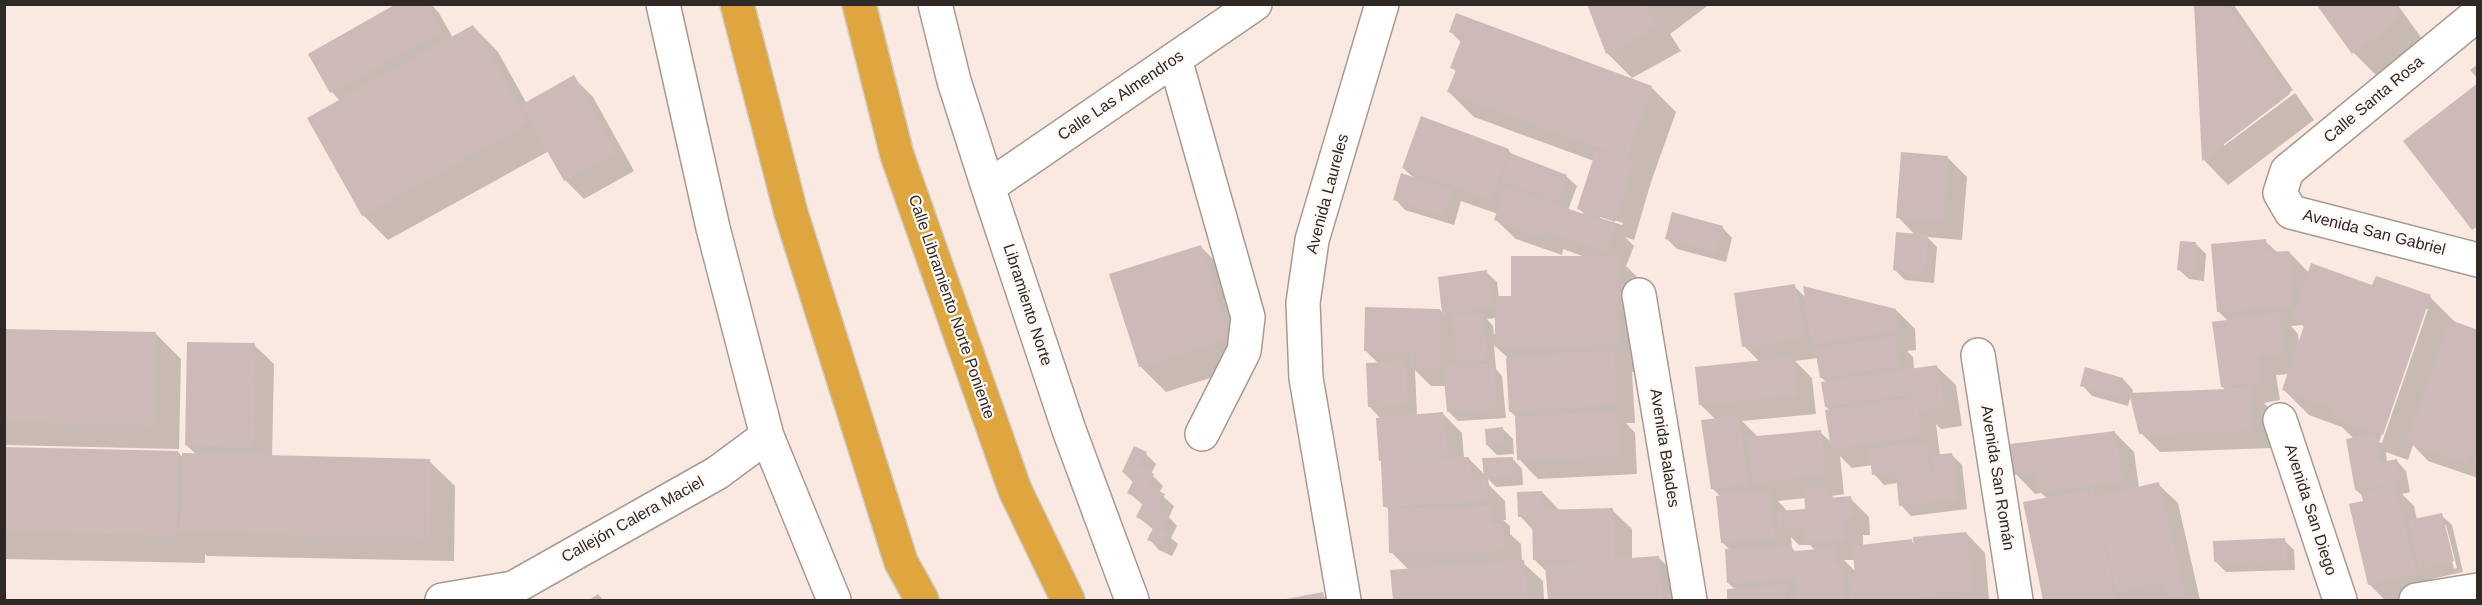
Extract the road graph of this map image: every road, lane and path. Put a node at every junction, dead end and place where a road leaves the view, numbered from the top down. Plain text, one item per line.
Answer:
1 (663, 4) edge
2 (737, 4) edge
3 (859, 4) edge
4 (935, 4) edge
5 (1255, 4) edge
6 (1382, 4) edge
7 (2478, 14) edge
8 (1175, 59) junction
9 (988, 187) junction
10 (2280, 193) joint
11 (2478, 260) edge
12 (1639, 295) dead end
13 (1978, 355) dead end
14 (2280, 420) dead end
15 (1202, 434) dead end
16 (767, 436) junction
17 (2478, 590) edge
18 (504, 594) edge
19 (442, 600) edge
20 (834, 600) edge
21 (922, 600) edge
22 (1068, 600) edge
23 (1132, 600) edge
24 (1344, 600) edge
25 (1690, 600) edge
26 (2016, 600) edge
27 (2340, 600) edge
28 (2416, 600) edge

1 - 16 street
2 - 21 highway
3 - 22 highway, Calle Libramiento Norte Poniente
4 - 9 street, Libramiento Norte
5 - 8 street, Calle Las Almendros
6 - 24 street, Avenida Laureles
7 - 10 street, Calle Santa Rosa
8 - 9 street, Calle Las Almendros
8 - 15 street
9 - 23 street, Libramiento Norte
10 - 11 street, Avenida San Gabriel
12 - 25 street, Avenida Balades
13 - 26 street, Avenida San Román
14 - 27 street, Avenida San Diego
16 - 18 street, Callejón Calera Maciel
16 - 20 street
17 - 28 street
18 - 19 street, Callejón Calera Maciel

